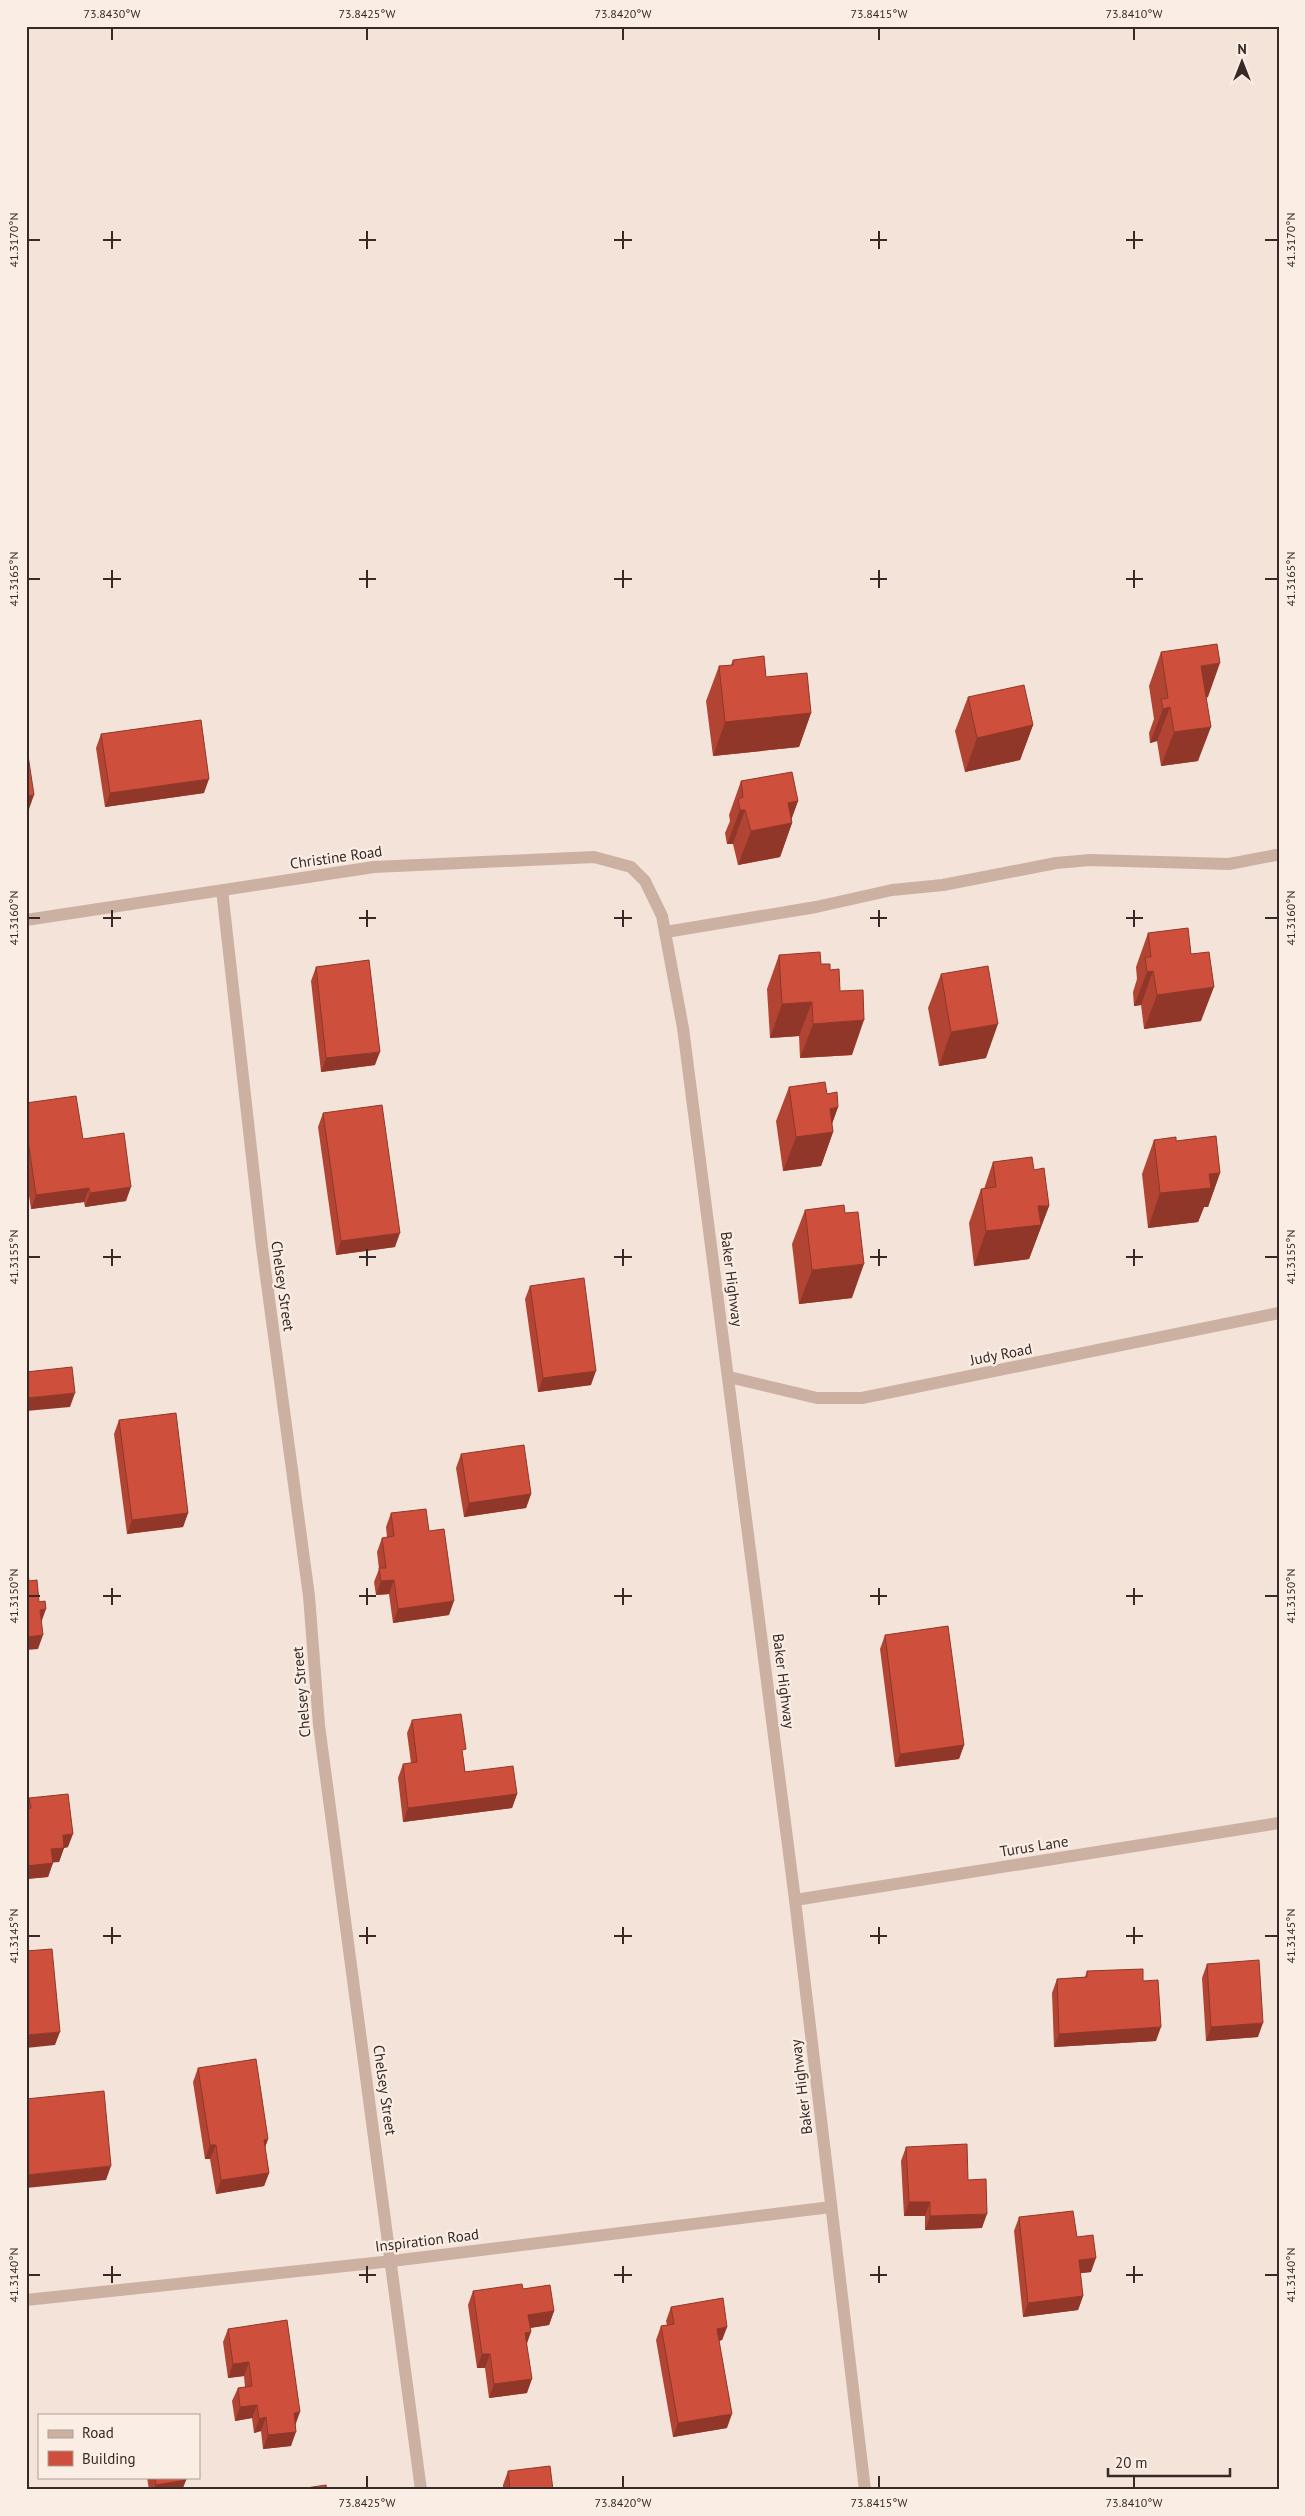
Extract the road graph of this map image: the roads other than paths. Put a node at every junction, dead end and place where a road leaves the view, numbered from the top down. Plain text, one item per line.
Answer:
1 (1276, 855) dead end
2 (645, 881) joint
3 (222, 890) junction
4 (26, 920) edge
5 (666, 932) junction
6 (1279, 1313) edge
7 (729, 1378) junction
8 (1279, 1823) edge
9 (795, 1900) junction
10 (831, 2207) junction
11 (392, 2261) junction
12 (26, 2300) edge
13 (421, 2490) edge
14 (865, 2490) edge

1 - 5 street
2 - 3 street, Christine Road
2 - 5 street, Baker Highway
3 - 4 street, Christine Road
3 - 11 street, Chelsey Street
5 - 7 street, Baker Highway
6 - 7 street, Judy Road
7 - 9 street, Baker Highway
8 - 9 street, Turus Lane
9 - 10 street, Baker Highway
10 - 11 street, Inspiration Road
10 - 14 street, Baker Highway
11 - 12 street, Inspiration Road
11 - 13 street, Chelsey Street

